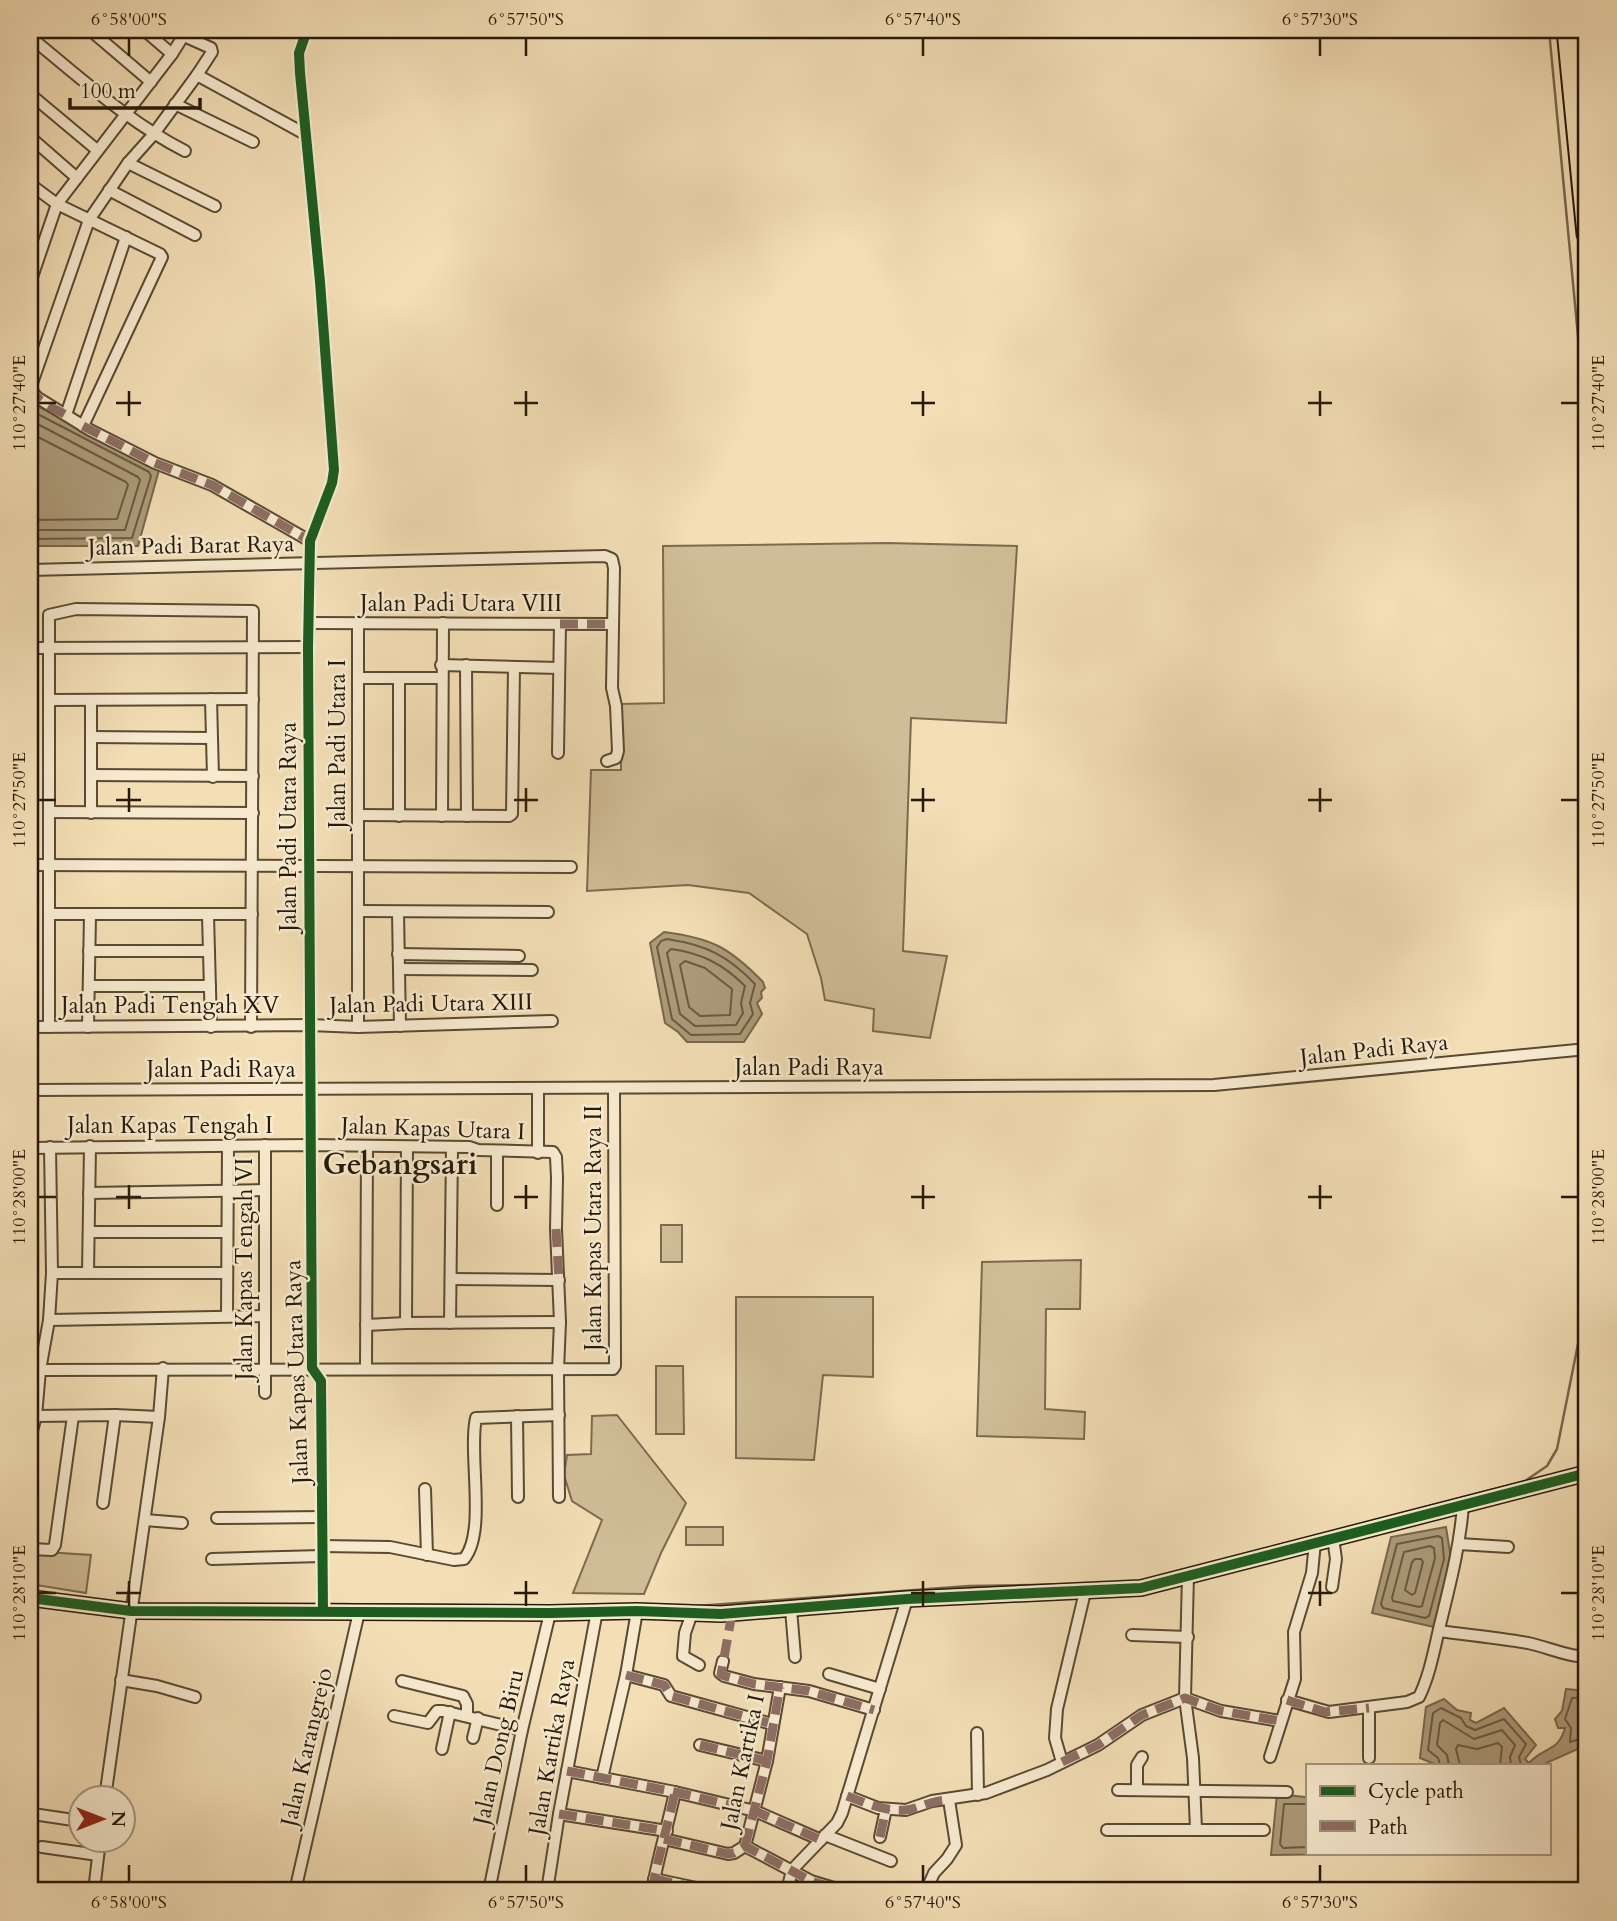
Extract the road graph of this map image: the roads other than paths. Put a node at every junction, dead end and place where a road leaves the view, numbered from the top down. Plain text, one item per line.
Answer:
1 (90, 30) edge
2 (144, 30) edge
3 (307, 30) edge
4 (185, 33) edge
5 (30, 37) edge
6 (1581, 37) edge
7 (172, 54) junction
8 (197, 75) junction
9 (151, 82) junction
10 (30, 94) edge
11 (175, 104) junction
12 (126, 115) junction
13 (305, 134) junction
14 (153, 135) junction
15 (30, 137) edge
16 (253, 142) dead end
17 (1587, 149) edge
18 (97, 150) junction
19 (185, 151) dead end
20 (128, 163) junction
21 (77, 178) junction
22 (31, 189) edge
23 (109, 190) junction
24 (57, 204) junction
25 (215, 206) dead end
26 (89, 220) junction
27 (1587, 234) edge
28 (195, 235) dead end
29 (126, 237) junction
30 (30, 283) edge
31 (31, 386) edge
32 (66, 415) junction
33 (83, 426) junction
34 (309, 554) junction
35 (30, 570) edge
36 (309, 623) junction
37 (358, 623) junction
38 (443, 623) junction
39 (560, 624) junction
40 (613, 624) junction
41 (253, 647) junction
42 (308, 647) junction
43 (30, 648) edge
44 (48, 648) junction
45 (441, 665) junction
46 (466, 665) junction
47 (514, 667) junction
48 (559, 668) junction
49 (358, 678) junction
50 (399, 678) junction
51 (441, 678) junction
52 (211, 699) junction
53 (253, 699) junction
54 (48, 700) junction
55 (91, 700) junction
56 (91, 737) junction
57 (211, 738) junction
58 (558, 753) dead end
59 (607, 761) dead end
60 (91, 775) junction
61 (253, 776) junction
62 (213, 777) junction
63 (49, 812) junction
64 (90, 813) junction
65 (253, 813) junction
66 (358, 815) junction
67 (399, 816) junction
68 (442, 816) junction
69 (467, 816) junction
70 (30, 865) edge
71 (50, 865) junction
72 (309, 865) junction
73 (358, 866) junction
74 (253, 867) junction
75 (571, 867) dead end
76 (358, 911) junction
77 (398, 912) junction
78 (548, 912) dead end
79 (50, 914) junction
80 (90, 915) junction
81 (208, 915) junction
82 (252, 915) junction
83 (89, 951) junction
84 (209, 951) junction
85 (398, 954) junction
86 (460, 956) junction
87 (519, 956) dead end
88 (398, 969) junction
89 (459, 970) junction
90 (532, 970) dead end
91 (89, 986) junction
92 (210, 986) junction
93 (552, 1021) dead end
94 (310, 1026) junction
95 (400, 1026) junction
96 (30, 1027) edge
97 (49, 1027) junction
98 (88, 1027) junction
99 (211, 1027) junction
100 (251, 1027) junction
101 (358, 1027) junction
102 (1587, 1049) edge
103 (538, 1089) junction
104 (614, 1089) junction
105 (30, 1090) edge
106 (310, 1090) junction
107 (228, 1145) junction
108 (265, 1145) junction
109 (311, 1145) junction
110 (90, 1146) junction
111 (50, 1147) junction
112 (367, 1147) junction
113 (407, 1147) junction
114 (30, 1148) edge
115 (452, 1148) junction
116 (497, 1151) junction
117 (538, 1153) junction
118 (265, 1190) junction
119 (226, 1191) junction
120 (89, 1192) junction
121 (497, 1205) dead end
122 (89, 1232) junction
123 (226, 1232) junction
124 (52, 1273) junction
125 (88, 1273) junction
126 (228, 1273) junction
127 (451, 1279) junction
128 (559, 1279) junction
129 (227, 1316) junction
130 (265, 1316) junction
131 (49, 1320) junction
132 (560, 1322) junction
133 (406, 1323) junction
134 (450, 1324) junction
135 (366, 1325) junction
136 (35, 1368) edge
137 (163, 1368) junction
138 (265, 1368) junction
139 (312, 1368) junction
140 (366, 1370) junction
141 (558, 1370) junction
142 (265, 1393) dead end
143 (115, 1415) junction
144 (559, 1415) junction
145 (36, 1416) junction
146 (73, 1416) junction
147 (517, 1416) junction
148 (159, 1418) junction
149 (30, 1438) edge
150 (1587, 1473) edge
151 (425, 1489) dead end
152 (519, 1497) dead end
153 (559, 1497) dead end
154 (103, 1503) dead end
155 (1463, 1505) junction
156 (322, 1517) junction
157 (217, 1518) dead end
158 (145, 1520) junction
159 (183, 1523) dead end
160 (1333, 1538) junction
161 (1315, 1542) junction
162 (1459, 1544) junction
163 (1508, 1547) dead end
164 (30, 1549) edge
165 (322, 1551) junction
166 (427, 1555) junction
167 (212, 1559) dead end
168 (1188, 1575) junction
169 (1332, 1587) dead end
170 (1085, 1592) junction
171 (30, 1598) edge
172 (907, 1599) junction
173 (132, 1606) junction
174 (323, 1606) junction
175 (791, 1609) junction
176 (597, 1611) junction
177 (637, 1611) junction
178 (359, 1612) junction
179 (550, 1613) junction
180 (692, 1613) junction
181 (1439, 1631) junction
182 (1132, 1635) dead end
183 (1188, 1637) junction
184 (795, 1657) dead end
185 (1587, 1657) edge
186 (723, 1661) dead end
187 (699, 1665) dead end
188 (829, 1674) dead end
189 (626, 1675) junction
190 (121, 1680) junction
191 (402, 1681) dead end
192 (780, 1686) junction
193 (880, 1689) junction
194 (195, 1697) dead end
195 (1185, 1698) junction
196 (1287, 1700) junction
197 (1369, 1708) junction
198 (874, 1710) junction
199 (450, 1712) junction
200 (394, 1716) dead end
201 (473, 1716) junction
202 (1280, 1721) junction
203 (772, 1724) junction
204 (522, 1730) junction
205 (977, 1733) dead end
206 (473, 1738) dead end
207 (700, 1745) dead end
208 (442, 1749) dead end
209 (1142, 1756) dead end
210 (1269, 1757) dead end
211 (1369, 1758) dead end
212 (767, 1761) junction
213 (1062, 1762) junction
214 (568, 1771) junction
215 (602, 1778) junction
216 (107, 1784) edge
217 (1118, 1790) dead end
218 (1137, 1790) junction
219 (1195, 1790) junction
220 (674, 1792) junction
221 (1287, 1792) dead end
222 (978, 1795) junction
223 (847, 1797) junction
224 (949, 1800) junction
225 (886, 1809) junction
226 (755, 1811) junction
227 (33, 1814) dead end
228 (559, 1814) junction
229 (66, 1819) edge
230 (1196, 1829) junction
231 (1107, 1830) dead end
232 (1264, 1830) dead end
233 (665, 1835) junction
234 (823, 1838) junction
235 (880, 1838) dead end
236 (746, 1846) junction
237 (42, 1847) dead end
238 (98, 1855) joint
239 (891, 1861) dead end
240 (792, 1870) junction
241 (654, 1879) junction
242 (693, 1890) edge
243 (94, 1891) edge
244 (295, 1891) edge
245 (489, 1891) edge
246 (547, 1891) edge
247 (652, 1891) edge
248 (711, 1891) edge
249 (787, 1891) edge
250 (844, 1891) edge
251 (926, 1891) edge

1 - 9 street
2 - 7 street
3 - 13 street
4 - 7 street
4 - 8 street
5 - 12 street
6 - 17 highway
6 - 27 highway
7 - 9 street
8 - 11 street
8 - 13 street
9 - 12 street
10 - 18 street
11 - 14 street
11 - 16 street
12 - 14 street
12 - 18 street
13 - 34 street
14 - 19 street
14 - 20 street
15 - 21 street
18 - 21 street
20 - 23 street
20 - 25 street
21 - 24 street
22 - 24 street
23 - 26 street
23 - 28 street
24 - 26 street
24 - 30 street
26 - 29 street
26 - 31 street
29 - 32 street
29 - 33 street
31 - 32 street
32 - 33 street
33 - 34 street
34 - 35 street, Jalan Padi Barat Raya
34 - 36 street, Jalan Padi Utara Raya
34 - 40 street, Jalan Padi Barat Raya
36 - 37 street, Jalan Padi Utara VIII
36 - 42 street, Jalan Padi Utara Raya
37 - 38 street, Jalan Padi Utara VIII
37 - 49 street, Jalan Padi Utara I
38 - 39 street, Jalan Padi Utara VIII
38 - 45 street
39 - 40 street, Jalan Padi Utara VIII
39 - 48 street
40 - 59 street
41 - 42 street
41 - 44 street
41 - 44 street
41 - 53 street
42 - 72 street, Jalan Padi Utara Raya
43 - 44 street
44 - 54 street
45 - 46 street
45 - 51 street
46 - 47 street
46 - 69 street
47 - 48 street
47 - 69 street
48 - 58 street
49 - 50 street
49 - 66 street, Jalan Padi Utara I
50 - 51 street
50 - 67 street
51 - 68 street
52 - 53 street
52 - 55 street
52 - 57 street
53 - 61 street
54 - 55 street
54 - 63 street
55 - 56 street
56 - 57 street
56 - 60 street
57 - 62 street
60 - 62 street
60 - 64 street
61 - 62 street
61 - 65 street
63 - 64 street
63 - 71 street
64 - 65 street
65 - 74 street
66 - 67 street
66 - 73 street, Jalan Padi Utara I
67 - 68 street
68 - 69 street
70 - 71 street
71 - 74 street
71 - 79 street
72 - 73 street
72 - 74 street
72 - 94 street, Jalan Padi Utara Raya
73 - 75 street
73 - 76 street, Jalan Padi Utara I
74 - 82 street
76 - 77 street
76 - 101 street, Jalan Padi Utara I
77 - 78 street
77 - 85 street
79 - 80 street
79 - 97 street
80 - 81 street
80 - 83 street
81 - 82 street
81 - 84 street
82 - 100 street
83 - 84 street
83 - 91 street
84 - 92 street
85 - 86 street
85 - 88 street
86 - 87 street
86 - 89 street
88 - 89 street
88 - 95 street
89 - 90 street
91 - 92 street
91 - 98 street
92 - 99 street
93 - 95 street, Jalan Padi Utara XIII
94 - 100 street, Jalan Padi Tengah XV
94 - 101 street, Jalan Padi Utara XIII
94 - 106 street, Jalan Padi Utara Raya
95 - 101 street, Jalan Padi Utara XIII
96 - 97 street, Jalan Padi Tengah XV
97 - 98 street, Jalan Padi Tengah XV
98 - 99 street, Jalan Padi Tengah XV
99 - 100 street, Jalan Padi Tengah XV
102 - 104 street, Jalan Padi Raya
103 - 104 street, Jalan Padi Raya
103 - 106 street, Jalan Padi Raya
103 - 117 street
104 - 141 street, Jalan Kapas Utara Raya II
105 - 106 street, Jalan Padi Raya
106 - 109 street, Jalan Kapas Utara Raya
107 - 108 street, Jalan Kapas Tengah I
107 - 110 street, Jalan Kapas Tengah I
107 - 119 street
108 - 109 street, Jalan Kapas Tengah I
108 - 118 street, Jalan Kapas Tengah VI
109 - 112 street, Jalan Kapas Utara I
109 - 139 street, Jalan Kapas Utara Raya
110 - 111 street, Jalan Kapas Tengah I
110 - 120 street
111 - 114 street, Jalan Kapas Tengah I
111 - 124 street
112 - 113 street, Jalan Kapas Utara I
112 - 135 street
113 - 115 street, Jalan Kapas Utara I
113 - 133 street
115 - 116 street, Jalan Kapas Utara I
115 - 127 street
116 - 117 street, Jalan Kapas Utara I
116 - 121 street
117 - 128 street, Jalan Kapas Utara I
118 - 119 street
118 - 130 street, Jalan Kapas Tengah VI
119 - 120 street
119 - 123 street
120 - 122 street
122 - 123 street
122 - 125 street
123 - 126 street
124 - 125 street
124 - 131 street
125 - 126 street
126 - 129 street
127 - 128 street
127 - 134 street
128 - 132 street
129 - 130 street
129 - 131 street
130 - 138 street, Jalan Kapas Tengah VI
131 - 136 street
132 - 134 street
132 - 141 street
133 - 134 street
133 - 135 street
135 - 140 street
136 - 137 street
136 - 145 street
137 - 138 street
137 - 148 street
138 - 139 street
138 - 142 street, Jalan Kapas Tengah VI
139 - 140 street
139 - 156 street, Jalan Kapas Utara Raya
140 - 141 street
141 - 144 street
143 - 146 street
143 - 148 street
143 - 154 street
144 - 147 street
144 - 153 street
145 - 146 street
145 - 149 street
146 - 164 street
147 - 152 street
147 - 166 street
148 - 158 street
150 - 155 street
151 - 166 street
155 - 160 street
155 - 162 street
156 - 157 street
156 - 165 street, Jalan Kapas Utara Raya
158 - 159 street
158 - 173 street
160 - 161 street
160 - 169 street
161 - 168 street
161 - 196 street
162 - 163 street
162 - 181 street
165 - 166 street
165 - 167 street
165 - 174 street, Jalan Kapas Utara Raya
168 - 170 street
168 - 183 street
170 - 172 street
170 - 213 street
171 - 173 street
172 - 175 street
172 - 193 street
173 - 174 street
173 - 190 street
174 - 178 street
175 - 180 street
175 - 184 street
176 - 177 street
176 - 179 street
176 - 214 street, Jalan Kartika Raya
177 - 180 street
177 - 189 street
178 - 179 street
178 - 244 street, Jalan Karangrejo
179 - 204 street, Jalan Dong Biru
180 - 187 street
181 - 185 street
181 - 197 street
182 - 183 street
183 - 195 street
186 - 192 street
188 - 193 street
189 - 203 street
189 - 215 street
190 - 194 street
190 - 216 street
191 - 201 street
192 - 198 street
192 - 203 street, Jalan Kartika I
193 - 198 street
195 - 202 street
195 - 213 street
195 - 219 street
196 - 197 street
196 - 202 street
197 - 211 street
198 - 223 street
199 - 200 street
199 - 201 street
199 - 208 street
201 - 204 street
201 - 206 street
202 - 210 street
203 - 212 street, Jalan Kartika I
204 - 245 street, Jalan Dong Biru
205 - 222 street
207 - 212 street
209 - 218 street
212 - 226 street, Jalan Kartika I
213 - 222 street
214 - 215 street
214 - 228 street, Jalan Kartika Raya
215 - 220 street
217 - 218 street
218 - 219 street
219 - 221 street
219 - 230 street
220 - 226 street
220 - 233 street
222 - 224 street
223 - 225 street
223 - 234 street
224 - 225 street
224 - 251 street
225 - 235 street
226 - 234 street
226 - 236 street, Jalan Kartika I
227 - 229 street
228 - 233 street
228 - 246 street, Jalan Kartika Raya
230 - 231 street
230 - 232 street
233 - 236 street
233 - 241 street
234 - 239 street
234 - 240 street
236 - 240 street
237 - 238 street
238 - 243 street
240 - 249 street
240 - 250 street
241 - 242 street
241 - 247 street
242 - 248 street

